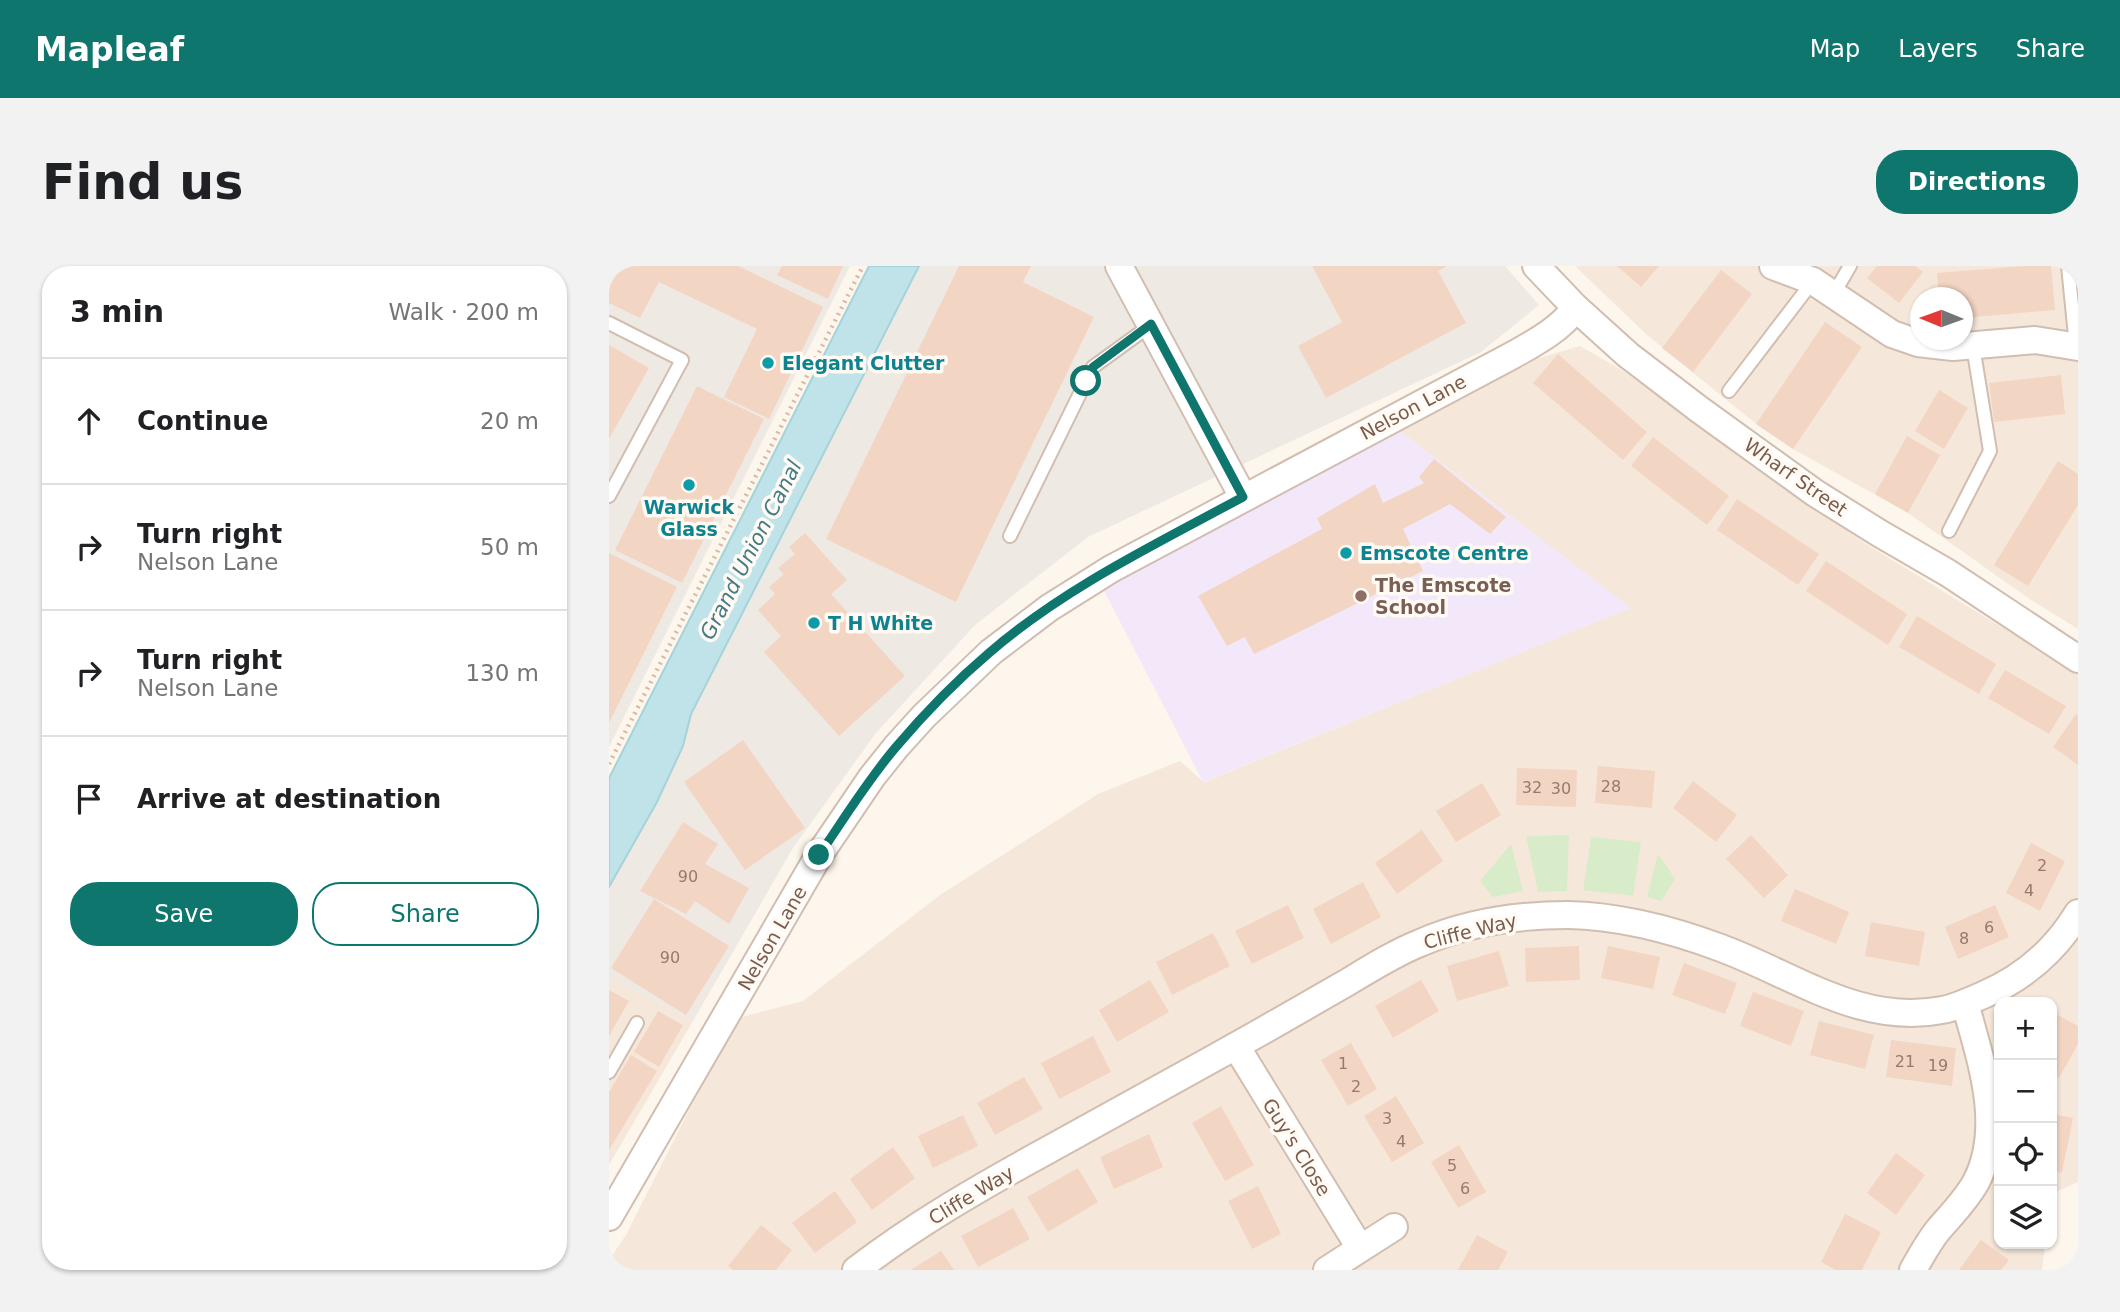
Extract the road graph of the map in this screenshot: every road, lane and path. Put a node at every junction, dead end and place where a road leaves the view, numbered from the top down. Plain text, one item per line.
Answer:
1 (863, 266) edge
2 (1536, 266) edge
3 (1773, 266) edge
4 (1850, 266) edge
5 (2068, 266) edge
6 (1126, 269) edge
7 (1823, 288) junction
8 (1576, 308) junction
9 (609, 323) edge
10 (1151, 324) junction
11 (1910, 340) edge
12 (1973, 345) joint
13 (2077, 347) edge
14 (1729, 391) dead end
15 (609, 496) edge
16 (1243, 497) junction
17 (1949, 531) dead end
18 (1010, 536) dead end
19 (2078, 659) edge
20 (609, 764) edge
21 (2078, 913) edge
22 (1965, 1003) junction
23 (637, 1023) dead end
24 (1236, 1046) junction
25 (609, 1072) edge
26 (609, 1217) edge
27 (1394, 1227) dead end
28 (1360, 1248) junction
29 (856, 1270) edge
30 (1327, 1270) edge
31 (1913, 1270) edge

1 - 20 path
2 - 8 street, Wharf Street
3 - 7 street
4 - 7 lane
5 - 13 lane
6 - 10 street
7 - 11 street
7 - 14 lane
8 - 16 street, Nelson Lane
8 - 19 street, Wharf Street
9 - 15 lane
10 - 16 street
10 - 18 lane
12 - 13 street
12 - 17 lane
16 - 26 street, Nelson Lane
21 - 22 street, Cliffe Way
22 - 24 street, Cliffe Way
22 - 31 street
23 - 25 lane
24 - 28 street, Guy's Close
24 - 29 street, Cliffe Way
27 - 28 street
28 - 30 street

